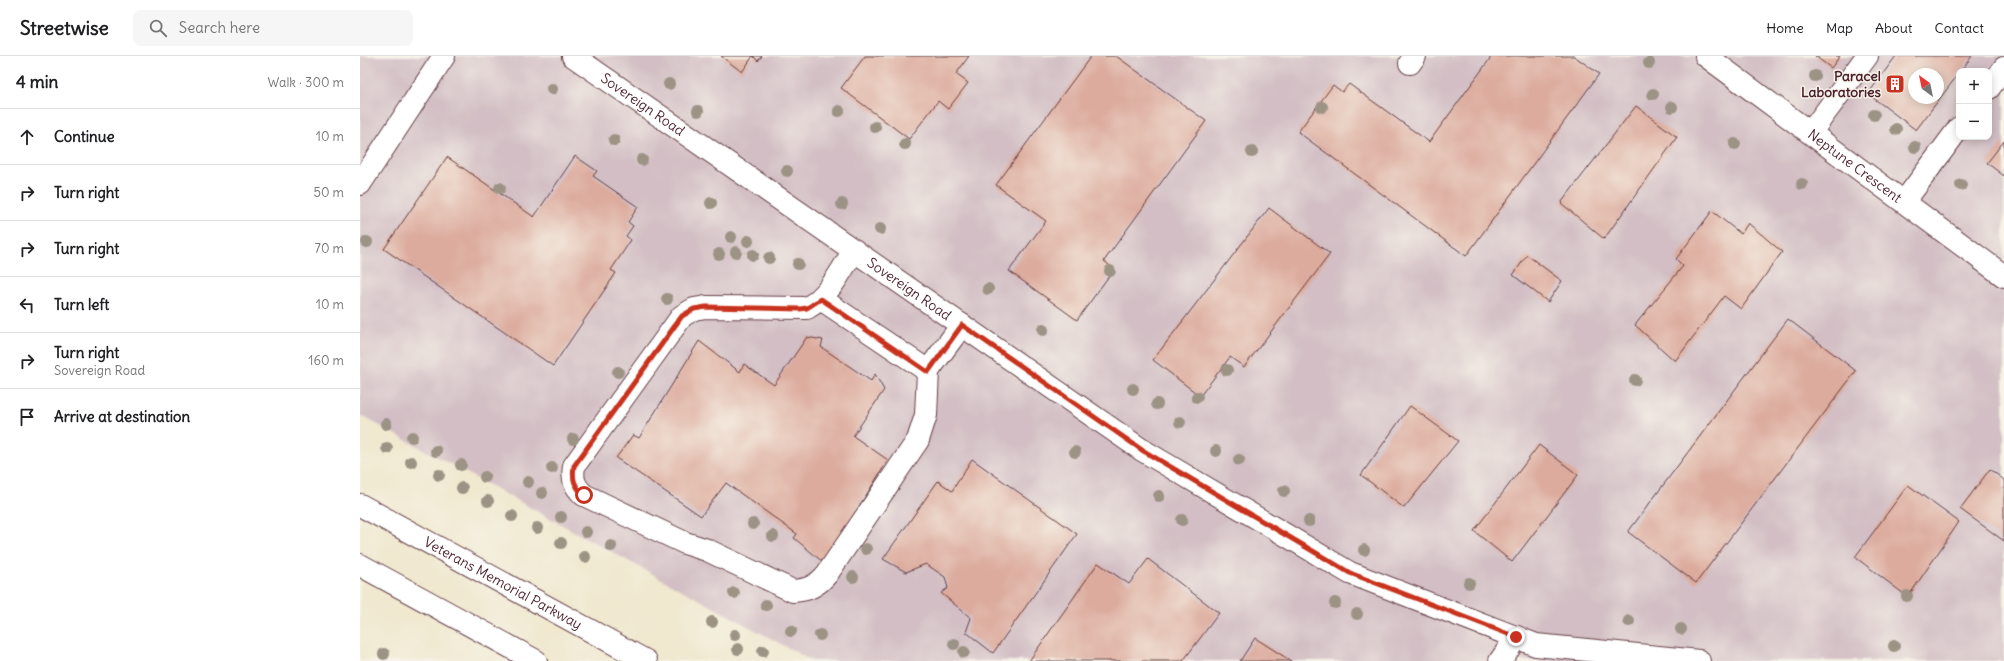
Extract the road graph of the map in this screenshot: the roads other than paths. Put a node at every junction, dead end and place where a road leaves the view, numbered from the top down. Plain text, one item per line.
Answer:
1 (444, 56) edge
2 (573, 56) edge
3 (1868, 56) edge
4 (1715, 59) edge
5 (2004, 68) edge
6 (1992, 84) edge
7 (1811, 132) junction
8 (1956, 132) edge
9 (360, 184) edge
10 (1904, 202) junction
11 (854, 250) junction
12 (2004, 276) edge
13 (821, 299) junction
14 (962, 325) junction
15 (928, 372) junction
16 (360, 505) edge
17 (360, 565) edge
18 (1516, 637) junction
19 (1629, 658) edge
20 (536, 661) edge
21 (646, 661) edge
22 (1500, 661) edge
23 (1699, 661) edge

1 - 9 main road
2 - 11 main road, Sovereign Road
3 - 7 main road
4 - 7 main road, Neptune Crescent
5 - 6 main road
7 - 10 main road, Neptune Crescent
8 - 10 main road
10 - 12 main road, Neptune Crescent
11 - 13 main road
11 - 14 main road, Sovereign Road
13 - 15 main road
13 - 15 main road
14 - 15 main road
14 - 18 main road, Sovereign Road
16 - 21 main road, Veterans Memorial Parkway
17 - 20 main road
18 - 19 main road, Sovereign Road
18 - 22 main road
19 - 23 main road, Sovereign Road

